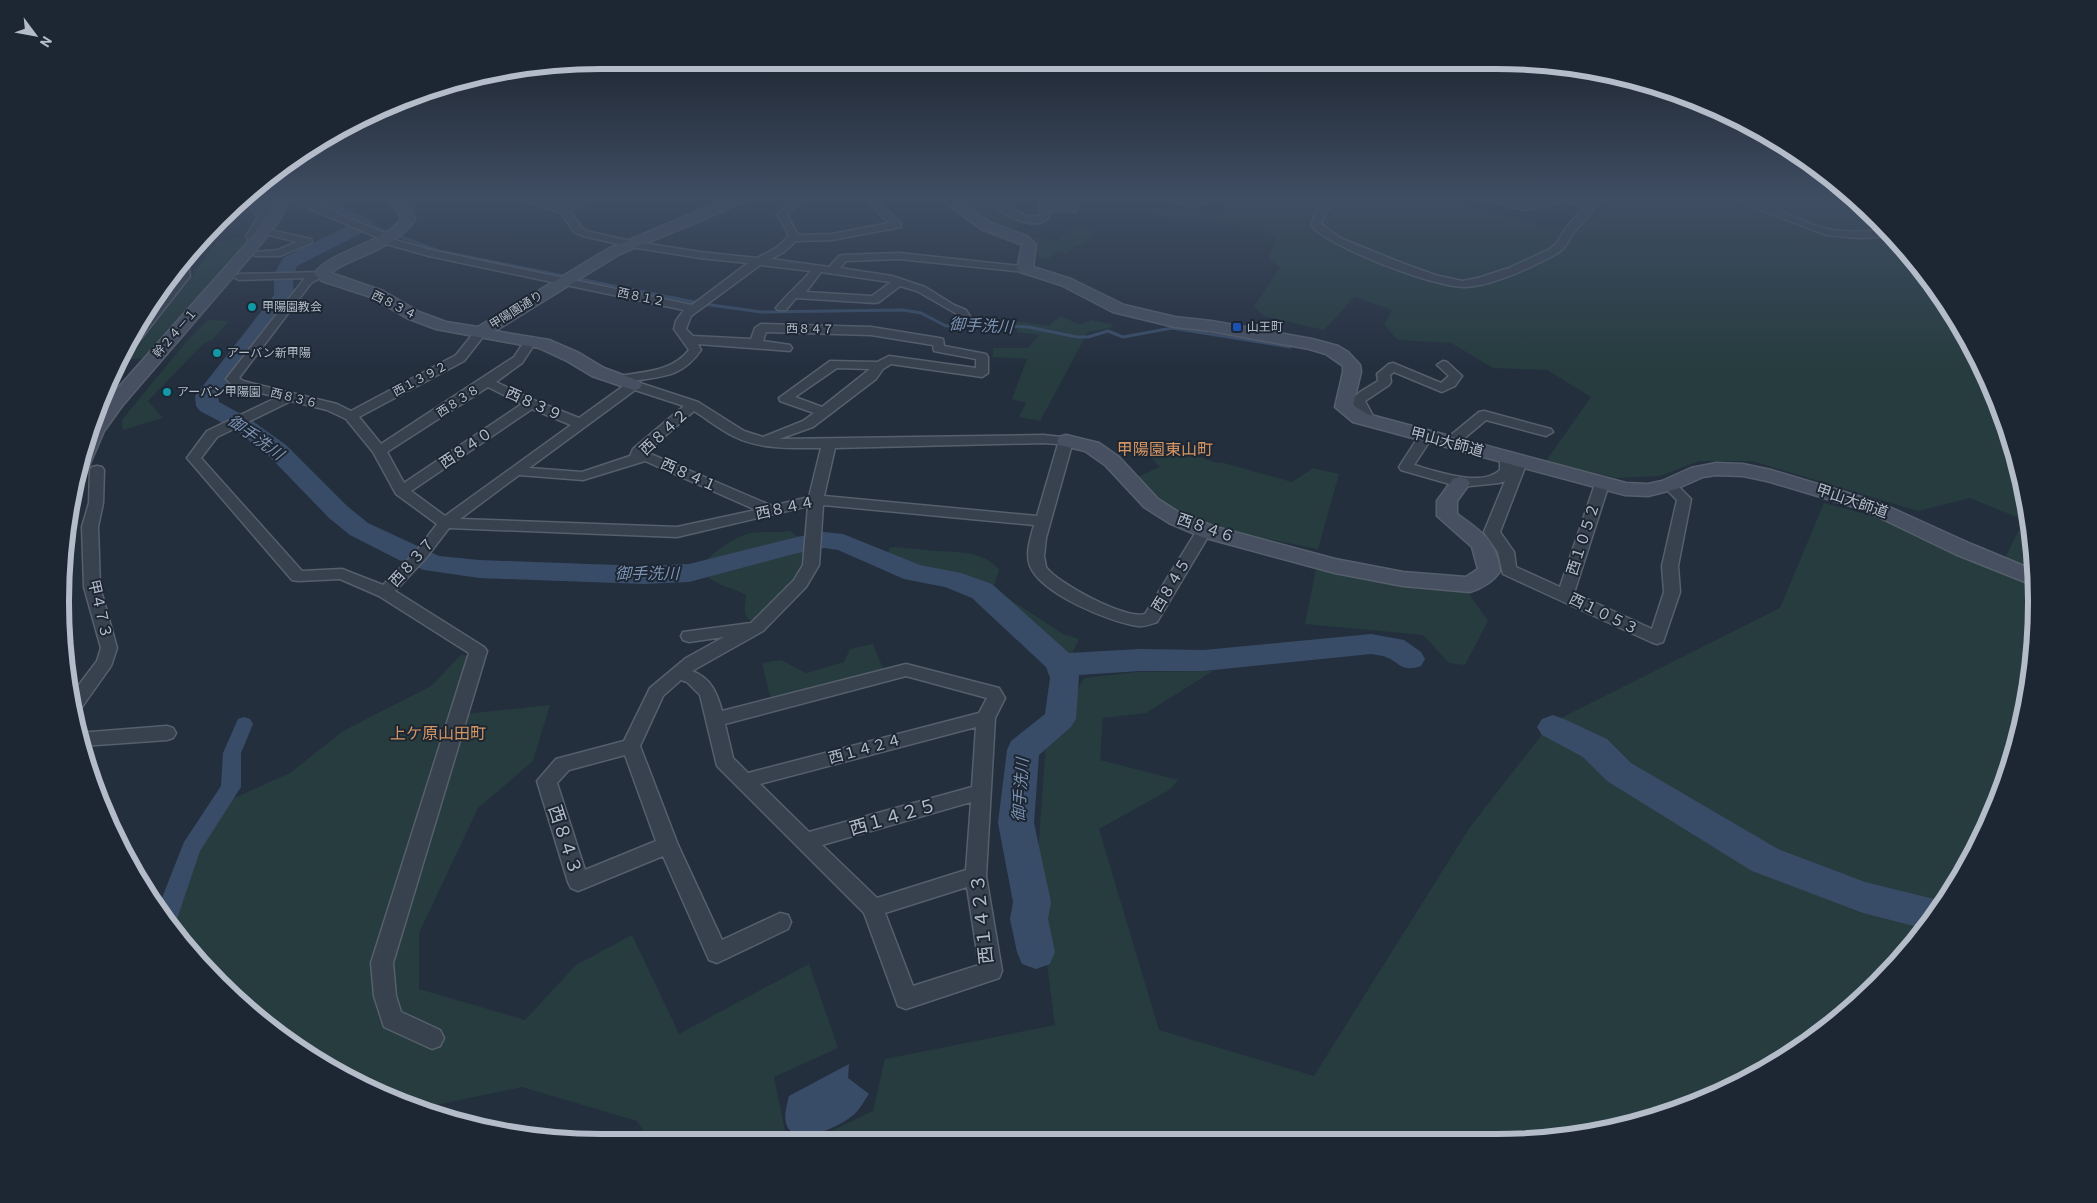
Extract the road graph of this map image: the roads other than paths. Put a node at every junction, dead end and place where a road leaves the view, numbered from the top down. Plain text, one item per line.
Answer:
1 (247, 254) edge
2 (252, 254) edge
3 (354, 254) edge
4 (435, 254) edge
5 (611, 254) edge
6 (702, 254) edge
7 (772, 254) edge
8 (1027, 254) edge
9 (1372, 254) edge
10 (1545, 254) edge
11 (757, 262) junction
12 (819, 268) junction
13 (1024, 269) junction
14 (832, 270) junction
15 (183, 272) edge
16 (322, 274) junction
17 (564, 280) junction
18 (900, 281) junction
19 (793, 294) junction
20 (170, 295) junction
21 (166, 296) edge
22 (698, 306) junction
23 (782, 308) dead end
24 (965, 318) dead end
25 (149, 322) edge
26 (480, 332) junction
27 (692, 340) junction
28 (530, 342) junction
29 (756, 344) junction
30 (786, 348) dead end
31 (1443, 365) dead end
32 (879, 366) junction
33 (487, 382) junction
34 (625, 383) junction
35 (289, 396) junction
36 (531, 404) junction
37 (693, 405) junction
38 (824, 412) junction
39 (351, 416) junction
40 (1368, 420) junction
41 (581, 424) junction
42 (99, 426) edge
43 (1546, 432) dead end
44 (1426, 436) junction
45 (763, 441) junction
46 (1066, 442) junction
47 (1450, 443) junction
48 (829, 444) junction
49 (379, 451) junction
50 (637, 459) junction
51 (1514, 460) junction
52 (97, 470) dead end
53 (518, 471) junction
54 (1460, 483) junction
55 (1602, 484) junction
56 (1669, 486) junction
57 (401, 491) junction
58 (816, 500) junction
59 (770, 511) junction
60 (1043, 521) junction
61 (445, 523) junction
62 (1204, 530) junction
63 (2027, 575) edge
64 (385, 592) junction
65 (1565, 595) junction
66 (758, 627) junction
67 (689, 636) dead end
68 (678, 673) junction
69 (78, 699) edge
70 (986, 718) junction
71 (714, 720) junction
72 (167, 733) dead end
73 (87, 739) edge
74 (632, 746) junction
75 (744, 781) junction
76 (981, 792) junction
77 (804, 842) junction
78 (668, 845) junction
79 (976, 876) junction
80 (874, 908) junction
81 (780, 922) dead end
82 (432, 1038) dead end

1 - 42 street, 幹２４－１
2 - 16 street
3 - 16 street
4 - 17 street, 西８１２
5 - 17 street, 甲陽園通り
6 - 11 street
7 - 11 street
8 - 13 street
9 - 10 street
11 - 12 street
11 - 22 street
12 - 14 street
12 - 19 street
13 - 14 street
13 - 40 street, 甲山大師道
14 - 18 street
15 - 20 street
16 - 26 street, 西８３４
16 - 35 street, 西８３６
17 - 22 street, 西８１２
17 - 26 street, 甲陽園通り
18 - 19 street
18 - 24 street
19 - 23 street
20 - 21 street
20 - 25 street
22 - 27 street
26 - 28 street, 西８３４
26 - 39 street, 西１３９２
27 - 29 street
27 - 34 street
28 - 33 street, 西８３８
28 - 34 street, 西８３４
29 - 30 street
29 - 32 street, 西８４７
31 - 40 street
32 - 38 street
32 - 38 street
33 - 36 street, 西８３９
33 - 49 street, 西８３８
34 - 37 street, 西８４６
34 - 41 street, 西８３７
35 - 39 street, 西８３６
35 - 64 street, 西８３７
36 - 41 street, 西８３９
36 - 57 street, 西８４０
37 - 45 street, 西８４６
37 - 50 street, 西８４２
38 - 45 street
39 - 49 street, 西８３６
40 - 44 street, 甲山大師道
41 - 53 street, 西８３７
43 - 47 street
44 - 47 street, 甲山大師道
44 - 54 street
45 - 48 street, 西８４６
46 - 48 street, 西８４６
46 - 60 street
46 - 62 street, 西８４６
47 - 51 street, 甲山大師道
48 - 58 street
49 - 57 street, 西８３６
50 - 53 street, 西８４１
50 - 59 street, 西８４１
51 - 54 street
51 - 55 street, 甲山大師道
51 - 65 street, 西１０５３
52 - 69 street, 甲４７３
53 - 61 street, 西８３７
54 - 62 street, 西８４６
55 - 56 street, 甲山大師道
55 - 65 street, 西１０５２
56 - 63 street, 甲山大師道
56 - 65 street, 西１０５３
57 - 61 street, 西８３６
58 - 59 street, 西８４４
58 - 60 street, 西８４４
58 - 66 street
59 - 61 street, 西８４４
60 - 62 street, 西８４５
61 - 64 street, 西８３７
64 - 82 street
66 - 67 street
66 - 68 street
68 - 71 street, 西１４２３
68 - 74 street
70 - 71 street, 西１４２３
70 - 75 street, 西１４２４
70 - 76 street, 西１４２３
71 - 75 street, 西１４２３
72 - 73 street
74 - 78 street
74 - 78 street, 西８４３
75 - 77 street, 西１４２３
76 - 77 street, 西１４２５
76 - 79 street, 西１４２３
77 - 80 street, 西１４２３
78 - 81 street
79 - 80 street
79 - 80 street, 西１４２３

